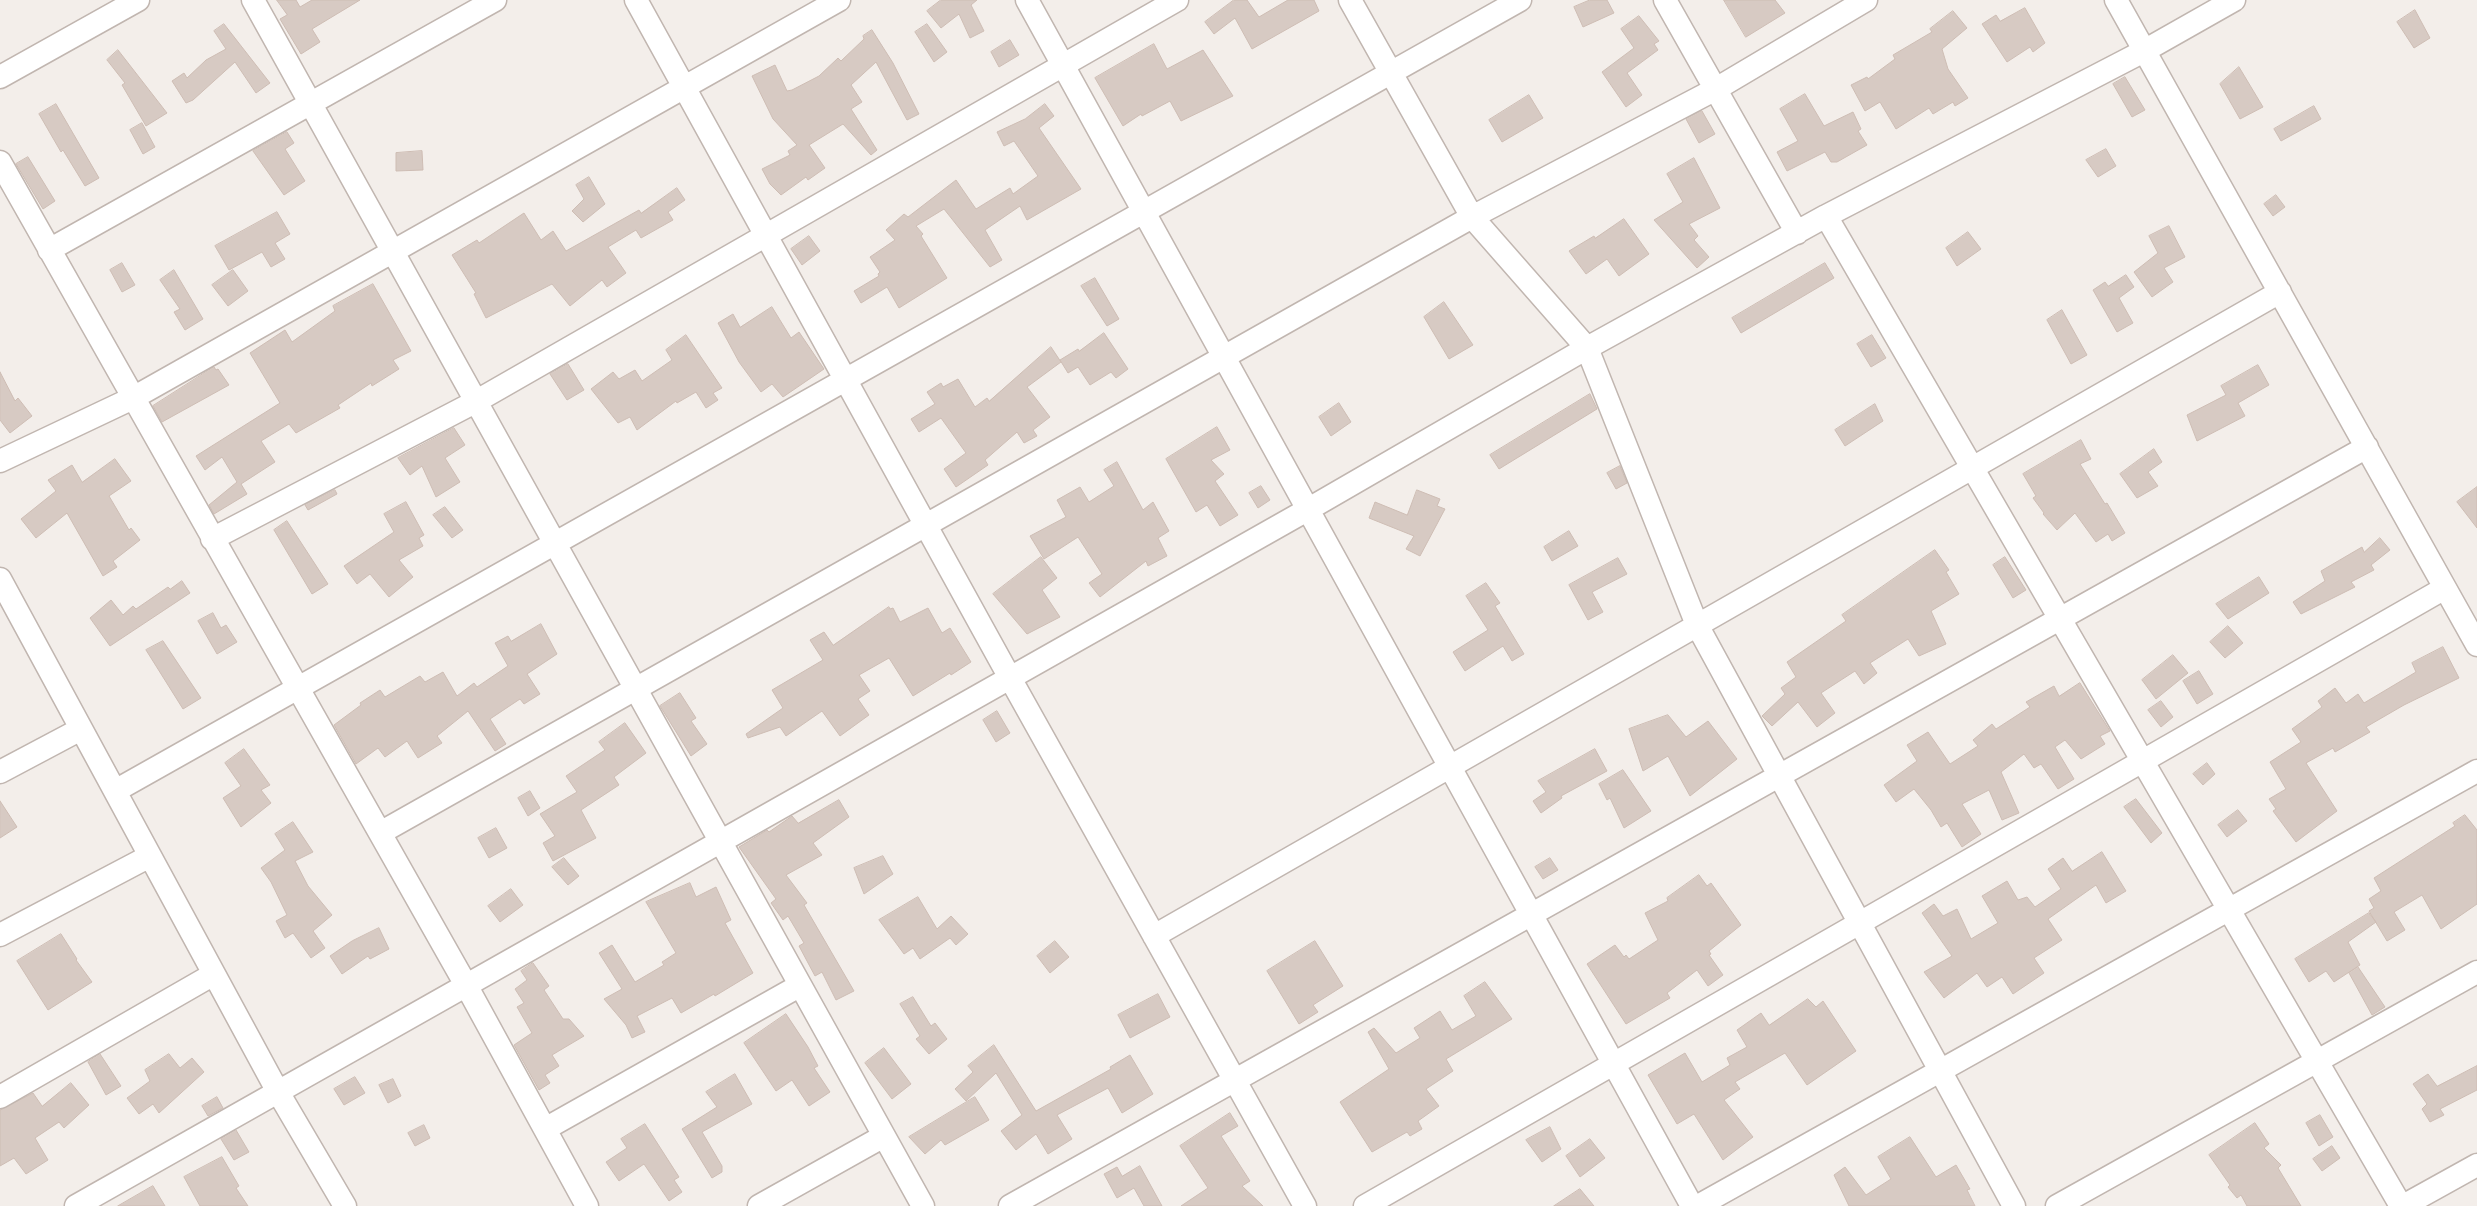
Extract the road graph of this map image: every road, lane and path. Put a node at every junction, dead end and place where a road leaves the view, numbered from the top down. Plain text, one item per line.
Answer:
1 (138, 0) edge
2 (253, 0) edge
3 (495, 0) edge
4 (636, 0) edge
5 (838, 0) edge
6 (1026, 0) edge
7 (1177, 0) edge
8 (1350, 0) edge
9 (1520, 0) edge
10 (1665, 0) edge
11 (1866, 0) edge
12 (2116, 0) edge
13 (2234, 0) edge
14 (2144, 51) junction
15 (1063, 66) junction
16 (1391, 73) junction
17 (0, 77) edge
18 (684, 87) junction
19 (1716, 89) junction
20 (310, 103) junction
21 (0, 162) edge
22 (1143, 212) junction
23 (1826, 216) junction
24 (1472, 217) junction
25 (1797, 233) junction
26 (766, 236) junction
27 (50, 250) junction
28 (392, 252) junction
29 (2280, 292) junction
30 (1588, 348) junction
31 (1223, 358) junction
32 (845, 380) junction
33 (134, 398) junction
34 (475, 402) junction
35 (2367, 447) junction
36 (0, 461) edge
37 (1972, 468) junction
38 (1307, 510) junction
39 (926, 526) junction
40 (212, 539) junction
41 (554, 544) junction
42 (0, 579) edge
43 (2445, 588) junction
44 (6, 603) edge
45 (2060, 619) junction
46 (1697, 625) junction
47 (2477, 645) edge
48 (1010, 678) junction
49 (298, 688) junction
50 (634, 690) junction
51 (81, 729) junction
52 (2143, 761) junction
53 (1449, 767) junction
54 (0, 772) edge
55 (2477, 772) edge
56 (1779, 776) junction
57 (115, 791) junction
58 (380, 833) junction
59 (719, 842) junction
60 (150, 856) junction
61 (2229, 910) junction
62 (1531, 915) junction
63 (1860, 923) junction
64 (0, 935) edge
65 (1154, 936) junction
66 (2477, 972) edge
67 (214, 974) junction
68 (466, 985) junction
69 (799, 986) junction
70 (2317, 1061) junction
71 (1613, 1064) junction
72 (1940, 1071) junction
73 (1235, 1080) junction
74 (278, 1092) junction
75 (0, 1096) edge
76 (545, 1129) junction
77 (884, 1136) junction
78 (2477, 1164) edge
79 (76, 1206) edge
80 (345, 1206) edge
81 (587, 1206) edge
82 (759, 1206) edge
83 (923, 1206) edge
84 (1010, 1206) edge
85 (1305, 1206) edge
86 (1365, 1206) edge
87 (1692, 1206) edge
88 (1698, 1206) edge
89 (2014, 1206) edge
90 (2057, 1206) edge
91 (2402, 1206) edge

1 - 17 street
2 - 20 street
3 - 20 street
4 - 18 street
5 - 18 street
6 - 15 street
7 - 15 street
8 - 16 street
9 - 16 street
10 - 19 street
11 - 19 street
12 - 14 street
13 - 14 street
14 - 23 street
14 - 29 street
15 - 22 street
15 - 26 street
16 - 22 street
16 - 24 street
18 - 26 street
18 - 28 street
19 - 24 street
19 - 25 street
20 - 27 street
20 - 28 street
21 - 27 street
22 - 31 street
22 - 32 street
23 - 25 street
23 - 37 street
24 - 30 street
24 - 31 street
25 - 30 street
26 - 32 street
26 - 34 street
27 - 33 street
28 - 33 street
28 - 34 street
29 - 35 street
29 - 37 street
30 - 38 street
30 - 46 street
31 - 38 street
31 - 39 street
32 - 39 street
32 - 41 street
33 - 36 street
33 - 40 street
34 - 40 street
34 - 41 street
35 - 43 street
35 - 45 street
37 - 45 street
37 - 46 street
38 - 48 street
38 - 53 street
39 - 48 street
39 - 50 street
40 - 49 street
41 - 49 street
41 - 50 street
42 - 44 street
43 - 47 street
43 - 52 street
44 - 51 street
45 - 52 street
45 - 56 street
46 - 53 street
46 - 56 street
48 - 59 street
48 - 65 street
49 - 57 street
49 - 58 street
50 - 58 street
50 - 59 street
51 - 54 street
51 - 57 street
52 - 61 street
52 - 63 street
53 - 62 street
53 - 65 street
55 - 61 street
56 - 62 street
56 - 63 street
57 - 60 street
58 - 68 street
59 - 68 street
59 - 69 street
60 - 64 street
60 - 67 street
61 - 70 street
61 - 72 street
62 - 71 street
62 - 73 street
63 - 71 street
63 - 72 street
65 - 73 street
66 - 70 street
67 - 74 street
67 - 75 street
68 - 74 street
68 - 76 street
69 - 76 street
69 - 77 street
70 - 90 street
70 - 91 street
71 - 86 street
71 - 87 street
72 - 88 street
72 - 89 street
73 - 84 street
73 - 85 street
74 - 79 street
74 - 80 street
76 - 81 street
77 - 82 street
77 - 83 street
78 - 91 street

